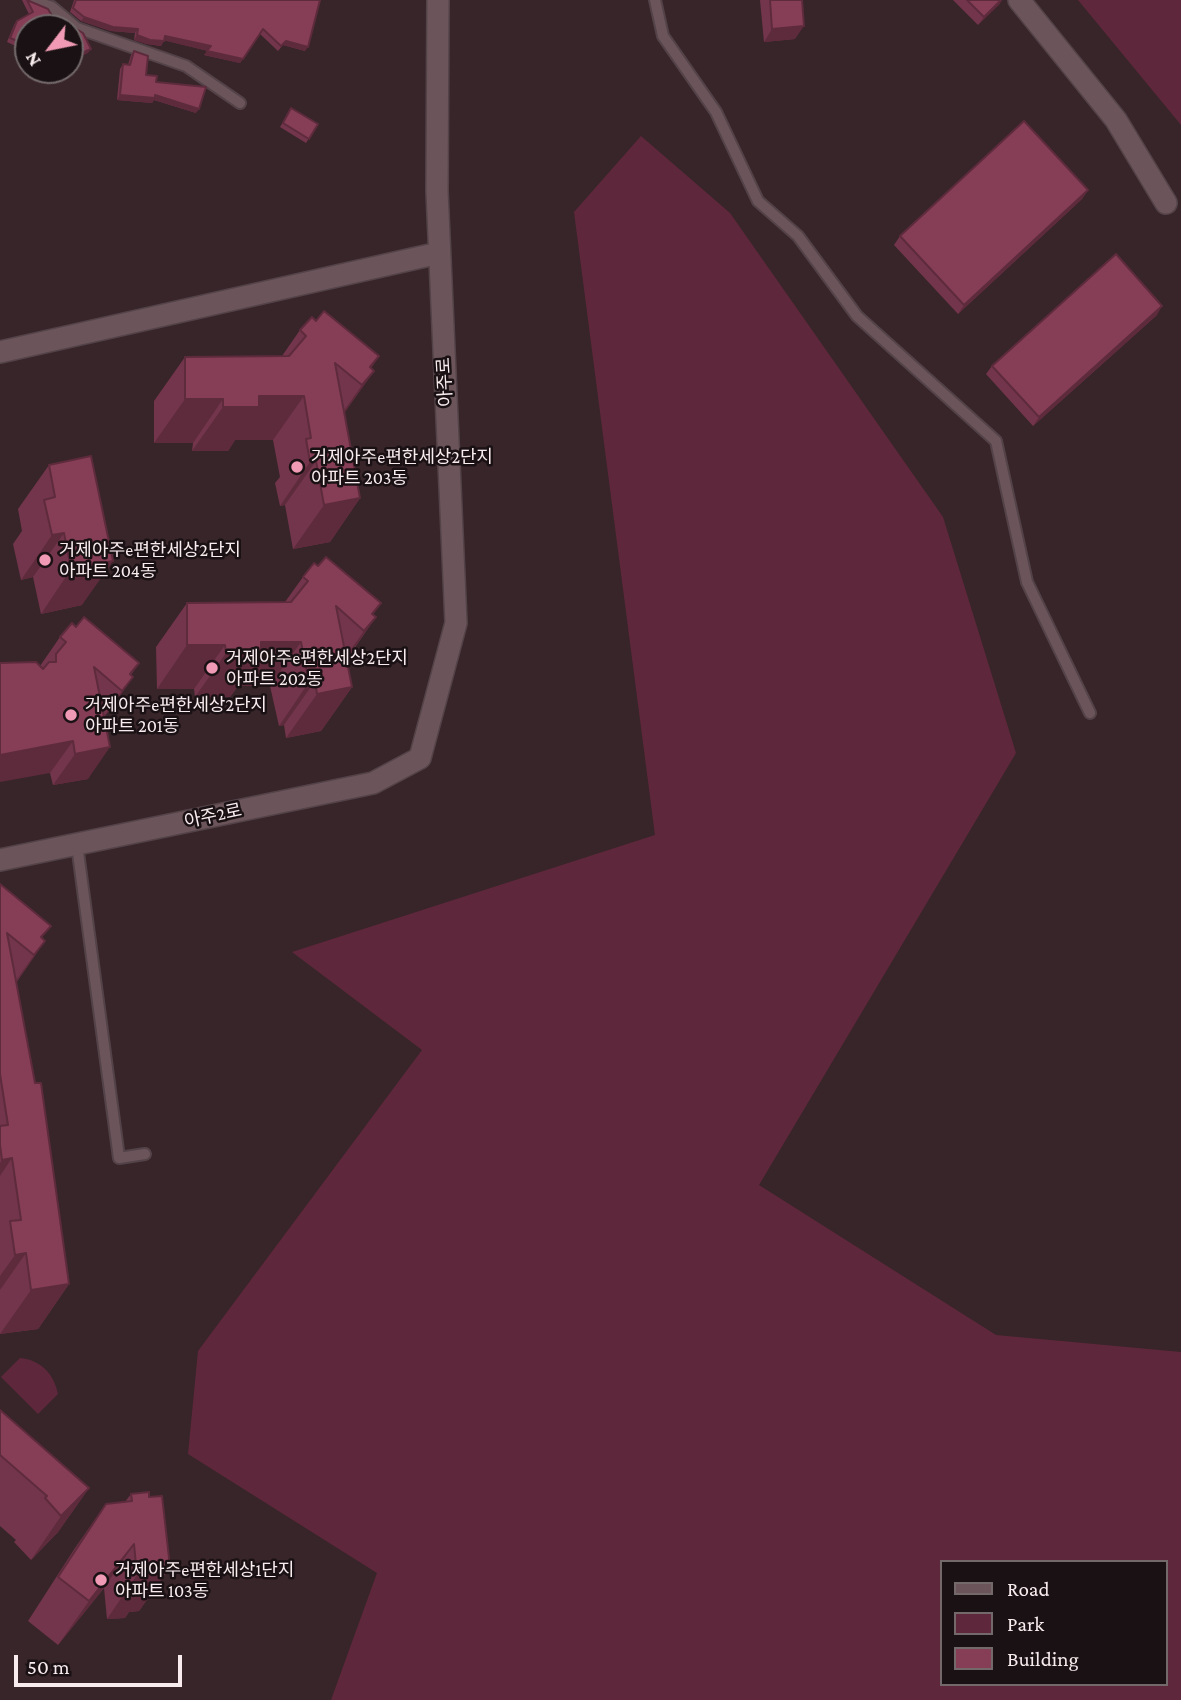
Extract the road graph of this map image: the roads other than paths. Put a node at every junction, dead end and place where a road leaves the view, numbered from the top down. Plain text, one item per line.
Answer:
1 (31, 0) edge
2 (438, 0) edge
3 (654, 0) edge
4 (1019, 0) edge
5 (240, 103) dead end
6 (1166, 203) dead end
7 (439, 253) junction
8 (0, 352) edge
9 (1090, 713) dead end
10 (420, 758) joint
11 (77, 845) junction
12 (0, 860) edge
13 (145, 1154) dead end

1 - 5 lane
2 - 7 street, 아주로
3 - 9 lane
4 - 6 street
7 - 8 street
7 - 10 street, 아주로
10 - 11 street, 아주2로
11 - 12 street, 아주2로
11 - 13 lane

